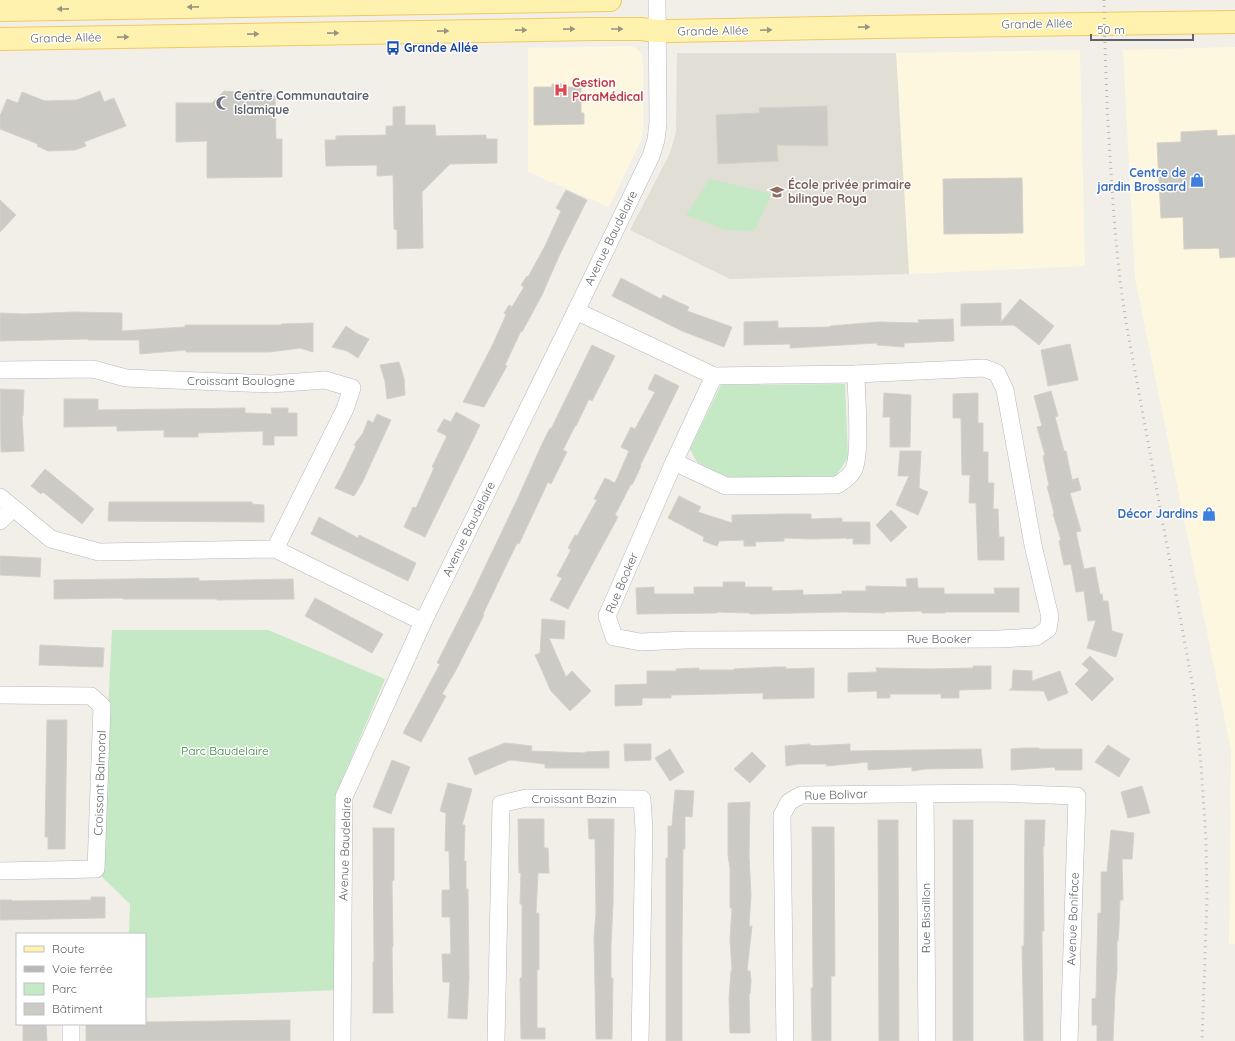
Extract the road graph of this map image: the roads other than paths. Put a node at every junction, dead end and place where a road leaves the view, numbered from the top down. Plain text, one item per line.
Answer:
1 (610, 0) edge
2 (657, 0) edge
3 (397, 2) edge
4 (0, 10) edge
5 (1235, 22) edge
6 (657, 31) junction
7 (0, 39) edge
8 (576, 311) junction
9 (0, 370) edge
10 (856, 374) junction
11 (714, 376) junction
12 (674, 462) junction
13 (6, 502) edge
14 (0, 521) edge
15 (275, 549) junction
16 (423, 622) junction
17 (0, 695) edge
18 (925, 794) junction
19 (1077, 796) joint
20 (0, 871) edge
21 (71, 1025) edge
22 (71, 1041) edge
23 (342, 1041) edge
24 (496, 1041) edge
25 (640, 1041) edge
26 (785, 1041) edge
27 (927, 1041) edge
28 (1069, 1041) edge

1 - 3 main road
2 - 6 street, Avenue Baudelaire
3 -> 4 main road
6 -> 5 main road, Grande Allée
7 -> 6 main road, Grande Allée
6 - 8 street, Avenue Baudelaire
8 - 11 street, Rue Booker
8 - 16 street, Avenue Baudelaire
9 - 15 street, Croissant Boulogne
10 - 11 street, Rue Booker
10 - 12 street
10 - 12 street, Rue Booker
11 - 12 street, Rue Booker
13 - 14 street
13 - 15 street
15 - 16 street
16 - 23 street, Avenue Baudelaire
17 - 20 street, Croissant Balmoral
18 - 19 street, Rue Bolivar
18 - 26 street, Rue Bolivar
18 - 27 street, Rue Bisaillon
19 - 28 street, Avenue Boniface
21 - 22 street
24 - 25 street, Croissant Bazin

